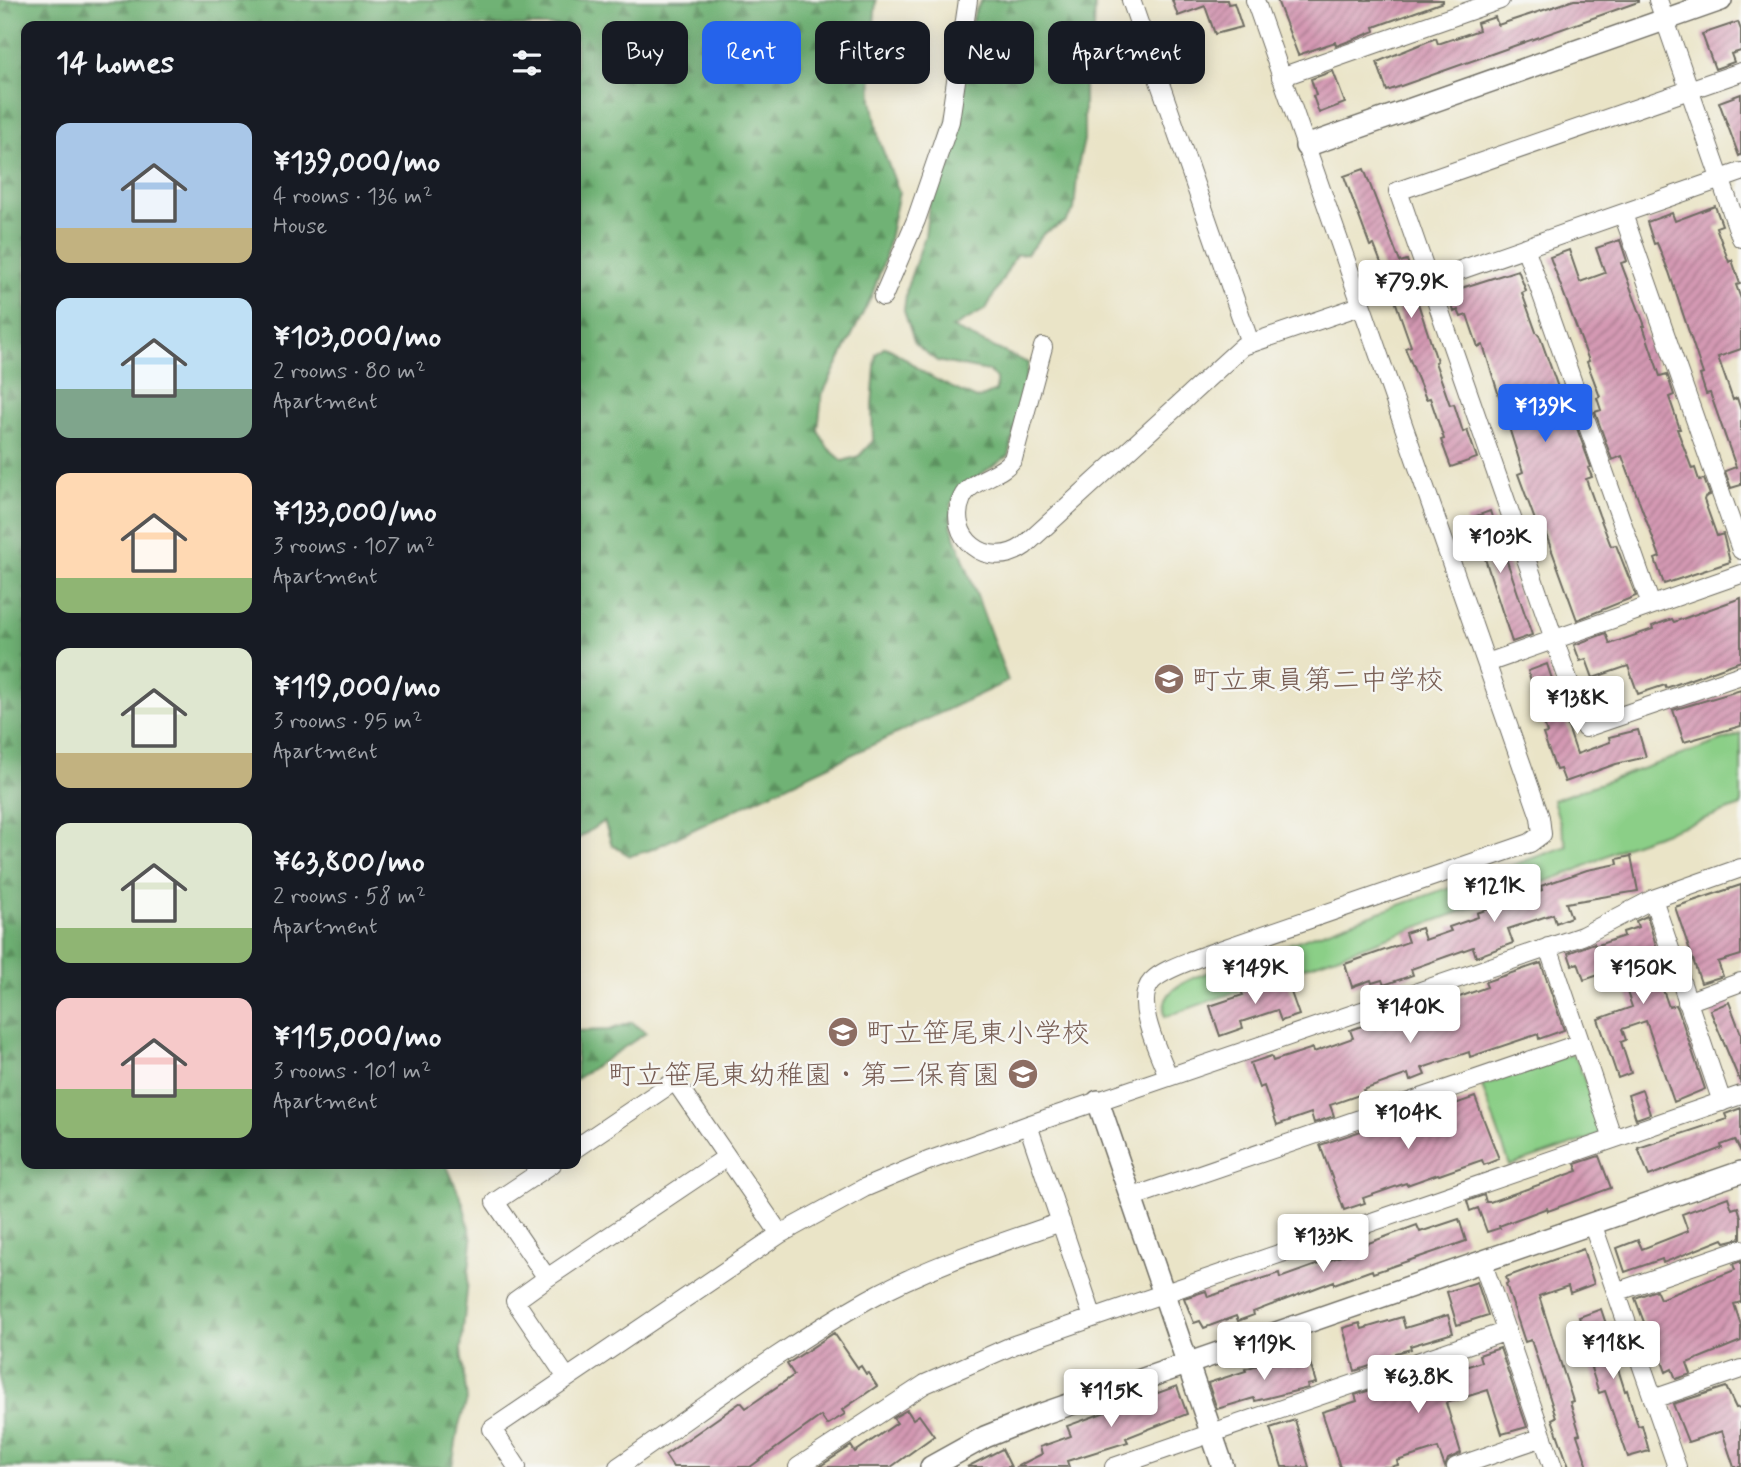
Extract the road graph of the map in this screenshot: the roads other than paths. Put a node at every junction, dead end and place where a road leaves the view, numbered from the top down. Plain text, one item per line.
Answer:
1 (968, 0) edge
2 (1130, 0) edge
3 (1255, 0) edge
4 (1500, 0) edge
5 (1721, 0) edge
6 (1662, 10) edge
7 (1741, 72) edge
8 (1281, 77) junction
9 (1690, 90) junction
10 (1306, 146) junction
11 (1741, 172) edge
12 (1720, 179) junction
13 (1623, 214) junction
14 (1741, 238) edge
15 (1525, 247) junction
16 (1429, 281) junction
17 (883, 297) dead end
18 (1360, 306) junction
19 (1250, 343) junction
20 (1043, 348) dead end
21 (1741, 550) edge
22 (1741, 574) edge
23 (1651, 605) junction
24 (1554, 639) junction
25 (1487, 663) junction
26 (1741, 675) edge
27 (1741, 868) edge
28 (1653, 898) junction
29 (1548, 947) junction
30 (1741, 982) edge
31 (1687, 1002) junction
32 (1581, 1043) junction
33 (1168, 1076) junction
34 (1741, 1095) edge
35 (1098, 1101) junction
36 (1722, 1102) junction
37 (1028, 1125) junction
38 (1613, 1139) junction
39 (581, 1145) edge
40 (727, 1157) junction
41 (544, 1169) edge
42 (1741, 1172) edge
43 (1130, 1198) junction
44 (1061, 1222) junction
45 (1592, 1223) junction
46 (780, 1234) junction
47 (1741, 1249) edge
48 (1482, 1261) junction
49 (547, 1278) junction
50 (1616, 1292) junction
51 (1164, 1293) junction
52 (1093, 1318) junction
53 (1507, 1331) junction
54 (1187, 1363) junction
55 (1741, 1369) edge
56 (567, 1378) junction
57 (1653, 1399) junction
58 (1211, 1432) junction
59 (1543, 1437) junction
60 (1141, 1462) edge
61 (517, 1467) edge
62 (618, 1467) edge
63 (798, 1467) edge
64 (931, 1467) edge
65 (1114, 1467) edge
66 (1223, 1467) edge
67 (1456, 1467) edge
68 (1553, 1467) edge
69 (1677, 1467) edge

1 - 17 street
2 - 19 street
3 - 8 street
4 - 8 street
5 - 6 street
6 - 9 street
6 - 10 street
7 - 9 street
8 - 10 street
9 - 12 street
9 - 16 street
10 - 18 street
11 - 12 street
12 - 13 street
12 - 14 street
13 - 15 street
13 - 21 street
15 - 16 street
15 - 23 street
16 - 24 street
18 - 19 street
18 - 25 street
19 - 20 street
22 - 23 street
23 - 24 street
24 - 25 street
24 - 26 street
25 - 33 street
27 - 28 street
28 - 29 street
28 - 31 street
29 - 32 street
29 - 33 street
30 - 31 street
31 - 36 street
32 - 38 street
32 - 43 street
33 - 35 street
34 - 36 street
35 - 37 street
35 - 43 street
36 - 38 street
37 - 44 street
37 - 46 street
38 - 51 street
39 - 40 street
40 - 46 street
40 - 49 street
41 - 49 street
42 - 45 street
43 - 51 street
44 - 52 street
44 - 62 street
45 - 48 street
45 - 50 street
46 - 56 street
47 - 50 street
48 - 53 street
48 - 54 street
49 - 56 street
50 - 57 street
51 - 52 street
51 - 54 street
52 - 63 street
53 - 58 street
53 - 59 street
54 - 58 street
54 - 64 street
55 - 57 street
56 - 61 street
57 - 69 street
58 - 60 street
58 - 66 street
59 - 67 street
59 - 68 street
60 - 65 street

